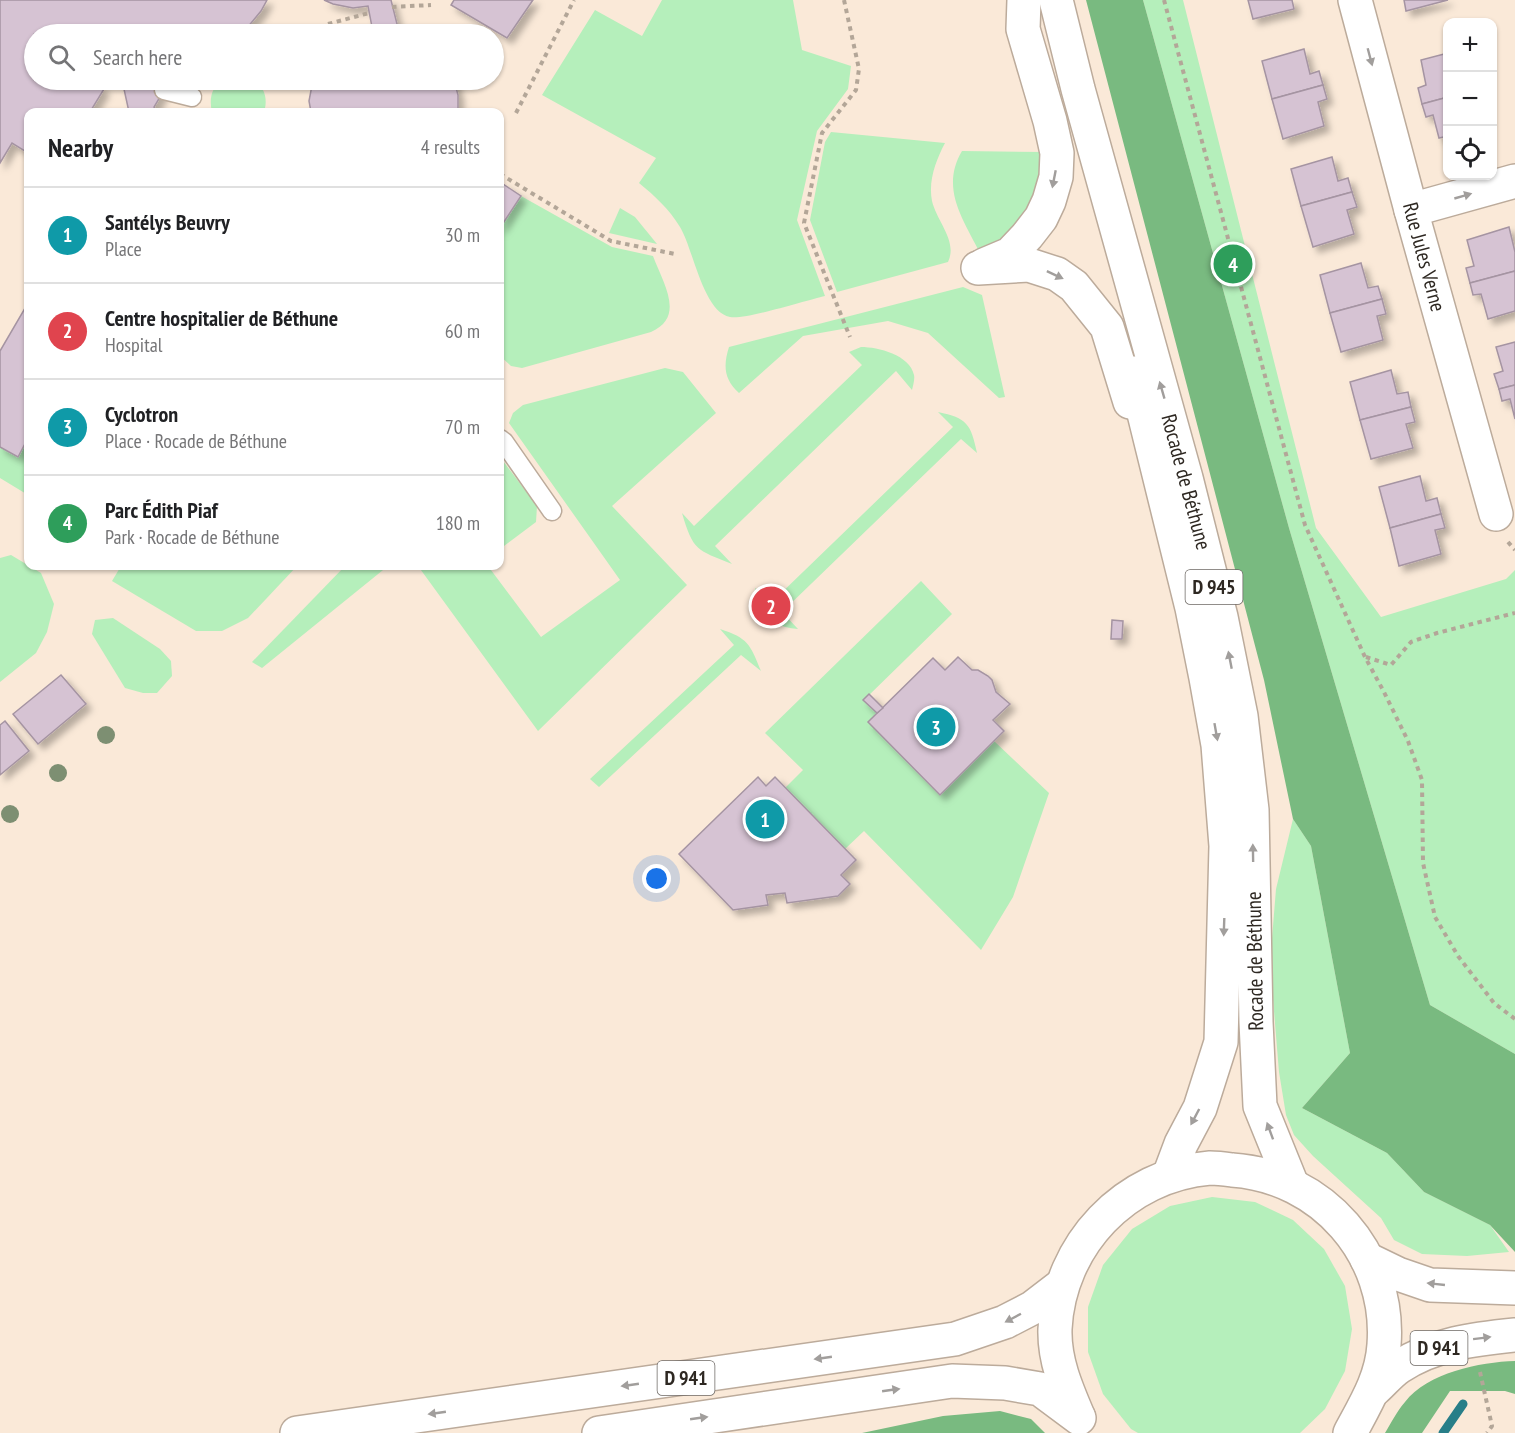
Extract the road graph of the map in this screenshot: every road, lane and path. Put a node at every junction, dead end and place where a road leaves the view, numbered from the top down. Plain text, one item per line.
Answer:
1 (574, 0) edge
2 (843, 0) edge
3 (1024, 0) edge
4 (1033, 0) edge
5 (1056, 0) edge
6 (1164, 0) edge
7 (1355, 0) edge
8 (430, 5) dead end
9 (392, 7) dead end
10 (369, 13) dead end
11 (328, 24) dead end
12 (164, 90) dead end
13 (192, 97) dead end
14 (516, 113) dead end
15 (504, 176) edge
16 (1515, 181) edge
17 (1411, 210) junction
18 (675, 254) dead end
19 (850, 337) dead end
20 (504, 442) edge
21 (552, 511) dead end
22 (1168, 511) junction
23 (1496, 514) dead end
24 (1515, 614) edge
25 (1365, 657) junction
26 (1515, 1019) edge
27 (1169, 1176) junction
28 (1292, 1185) junction
29 (1367, 1259) junction
30 (1062, 1285) junction
31 (1515, 1288) edge
32 (1515, 1335) edge
33 (1471, 1340) junction
34 (1375, 1389) junction
35 (1085, 1425) edge
36 (297, 1433) edge
37 (599, 1433) edge
38 (1350, 1433) edge
39 (1487, 1433) edge

1 - 14 path
2 - 19 path
3 -> 22 main road
4 - 22 main road, Rocade de Béthune / D 945
28 -> 5 main road, Rocade de Béthune / D 945
6 - 25 path
7 -> 17 main road, Rue Jules Verne
8 - 9 path
10 - 11 path
12 - 13 lane
15 - 18 path
17 -> 16 main road
17 - 23 main road, Rue Jules Verne
20 - 21 lane
22 -> 27 main road, Rocade de Béthune / D 945
24 - 25 path
25 - 26 path
27 - 28 main road
27 - 30 main road
28 - 29 main road
31 -> 29 main road
29 - 34 main road
30 - 35 main road
30 -> 36 main road, D 941
33 -> 32 main road, D 941
33 - 34 main road, D 941
33 - 39 path
34 - 38 main road
37 -> 35 main road, D 941

